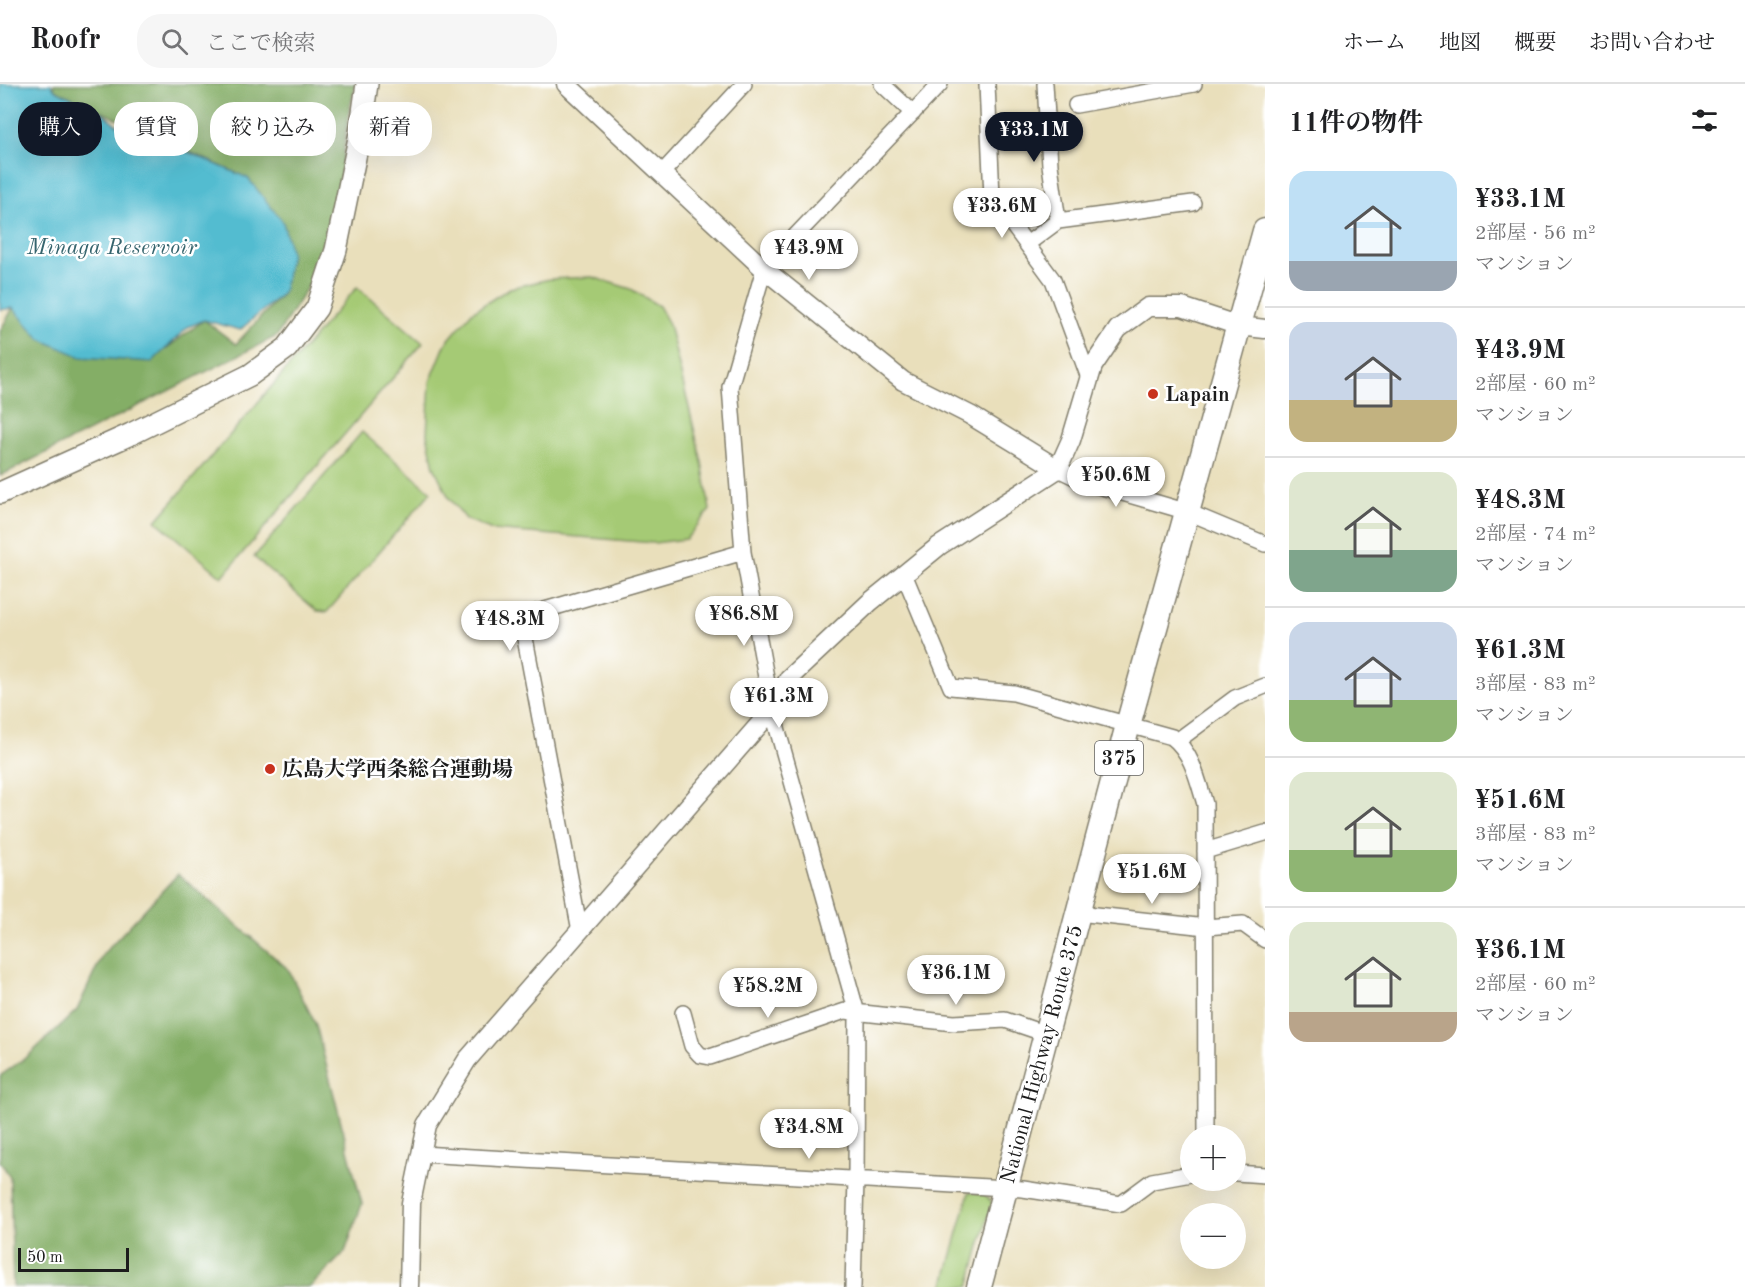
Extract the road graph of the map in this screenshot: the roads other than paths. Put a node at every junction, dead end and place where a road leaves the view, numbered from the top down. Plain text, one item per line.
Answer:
1 (367, 84) edge
2 (566, 84) edge
3 (744, 84) edge
4 (882, 84) edge
5 (940, 84) edge
6 (987, 84) edge
7 (1045, 84) edge
8 (1194, 84) edge
9 (1076, 105) dead end
10 (913, 113) junction
11 (661, 174) junction
12 (1193, 203) dead end
13 (1058, 221) junction
14 (1265, 231) edge
15 (1027, 244) junction
16 (764, 269) junction
17 (1239, 326) junction
18 (1265, 328) edge
19 (1089, 378) junction
20 (1058, 469) junction
21 (0, 492) edge
22 (1188, 512) junction
23 (1265, 544) edge
24 (743, 552) junction
25 (904, 574) junction
26 (1265, 686) edge
27 (772, 710) junction
28 (1128, 725) junction
29 (1177, 741) junction
30 (1265, 833) edge
31 (1205, 851) junction
32 (1078, 913) junction
33 (1206, 927) junction
34 (580, 931) junction
35 (1265, 940) edge
36 (682, 1012) dead end
37 (857, 1013) junction
38 (1046, 1034) junction
39 (1206, 1125) edge
40 (421, 1154) junction
41 (1246, 1174) edge
42 (1265, 1175) edge
43 (1180, 1176) edge
44 (856, 1179) junction
45 (1005, 1188) junction
46 (409, 1287) edge
47 (853, 1287) edge
48 (979, 1287) edge

1 - 21 main road
2 - 11 street
3 - 11 street
4 - 10 street
5 - 10 street
6 - 15 street
7 - 13 street
8 - 9 street
10 - 16 street
11 - 16 street
12 - 13 street
13 - 15 street
14 - 17 highway, National Highway Route 375 / 375
15 - 19 street
16 - 20 street
16 - 24 street
17 - 18 street
17 - 19 street
17 - 22 highway, National Highway Route 375 / 375
19 - 20 street
20 - 22 street
20 - 25 street
22 - 23 street
22 - 28 highway, National Highway Route 375 / 375
24 - 27 street
24 - 34 street
25 - 27 street
25 - 28 street
26 - 29 street
27 - 34 street
27 - 37 street
28 - 29 street
28 - 32 highway, National Highway Route 375 / 375
29 - 31 street
30 - 31 street
31 - 33 street
32 - 33 street
32 - 38 highway, National Highway Route 375 / 375
33 - 35 street
33 - 39 street
34 - 40 street
36 - 37 street
37 - 38 street
37 - 44 street
38 - 45 highway, National Highway Route 375 / 375
40 - 44 street
40 - 46 street
41 - 42 street
43 - 45 street
44 - 45 street
44 - 47 street
45 - 48 highway, National Highway Route 375 / 375

